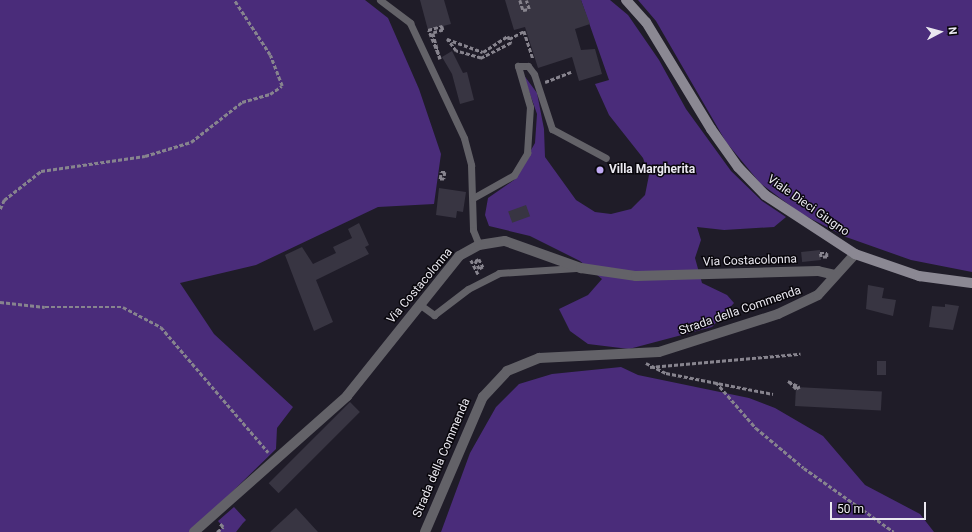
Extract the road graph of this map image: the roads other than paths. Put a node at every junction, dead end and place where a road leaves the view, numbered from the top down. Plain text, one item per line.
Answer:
1 (380, 0) edge
2 (626, 0) edge
3 (606, 158) dead end
4 (474, 198) junction
5 (479, 245) junction
6 (855, 254) junction
7 (581, 268) junction
8 (835, 275) junction
9 (972, 283) edge
10 (419, 304) junction
11 (194, 532) edge
12 (425, 532) edge

1 - 4 lane
2 - 6 main road, Viale Dieci Giugno
3 - 4 lane
4 - 5 lane
5 - 7 street, Via Costacolonna
5 - 10 street, Via Costacolonna
6 - 8 street, Strada della Commenda
6 - 9 main road, Viale Dieci Giugno
7 - 8 street, Via Costacolonna
7 - 10 lane
8 - 12 street, Strada della Commenda
10 - 11 street, Via Costacolonna

